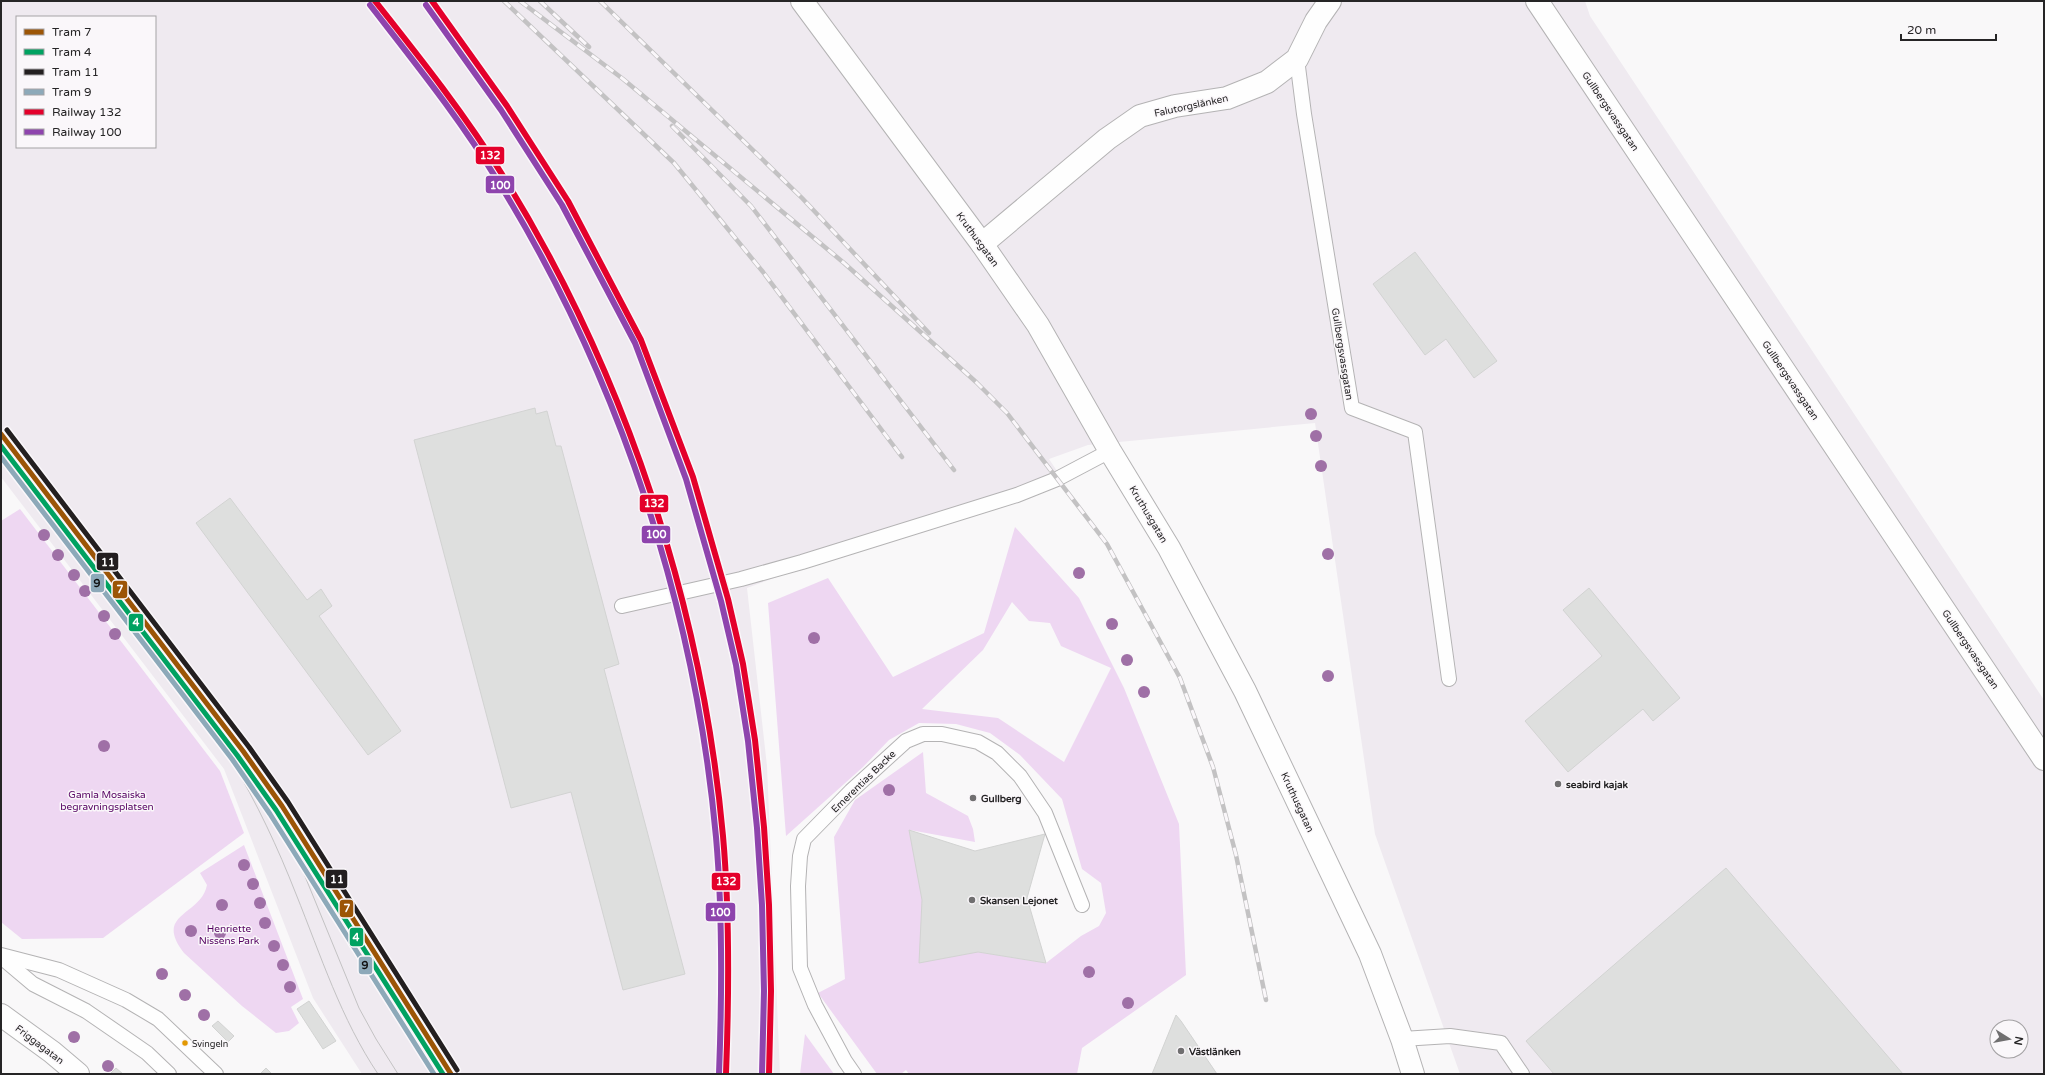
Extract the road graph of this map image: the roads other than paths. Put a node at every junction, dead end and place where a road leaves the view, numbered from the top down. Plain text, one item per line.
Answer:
1 (802, 1) edge
2 (1330, 1) edge
3 (1537, 1) edge
4 (1297, 59) junction
5 (982, 244) junction
6 (1110, 451) junction
7 (622, 606) dead end
8 (1449, 679) dead end
9 (2044, 759) edge
10 (1082, 905) dead end
11 (1, 956) edge
12 (1, 1015) edge
13 (1402, 1039) junction
14 (78, 1074) edge
15 (169, 1074) edge
16 (216, 1074) edge
17 (854, 1074) edge
18 (1413, 1074) edge
19 (1522, 1074) edge

1 - 5 street, Kruthusgatan
2 - 4 street, Falutorgslänken
3 - 9 street, Gullbergsvassgatan
4 - 5 street, Falutorgslänken
4 - 8 lane, Gullbergsvassgatan
5 - 6 street, Kruthusgatan
6 - 7 lane
6 - 13 street, Kruthusgatan
10 - 17 lane, Emerentias Backe
11 - 15 lane
11 - 16 lane
12 - 14 street, Friggagatan
13 - 18 street, Kruthusgatan
13 - 19 lane

